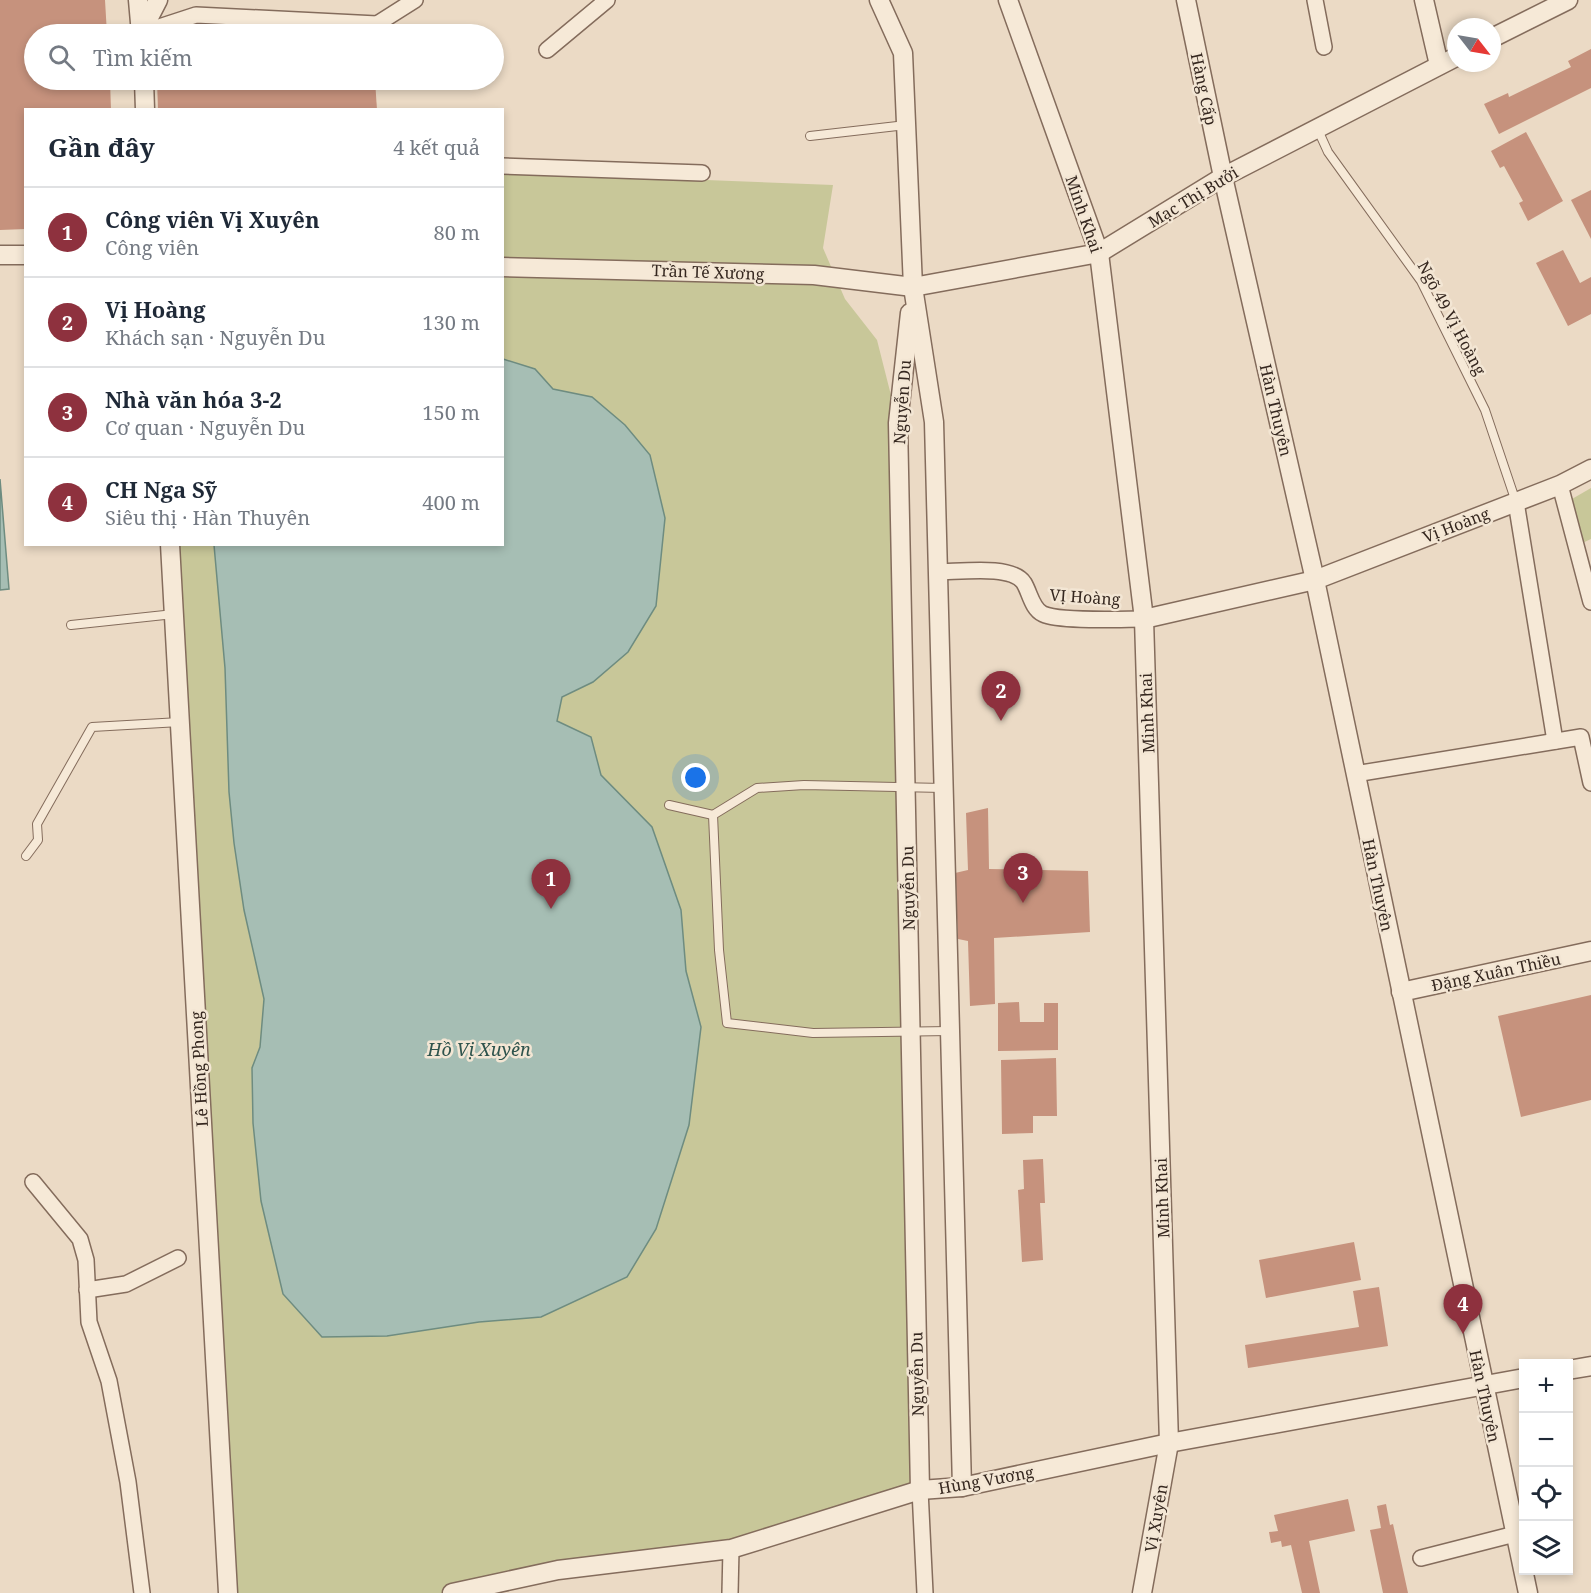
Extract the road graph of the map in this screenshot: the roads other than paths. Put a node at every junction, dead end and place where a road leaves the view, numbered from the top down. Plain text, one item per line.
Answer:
1 (138, 0) edge
2 (158, 0) edge
3 (415, 0) edge
4 (607, 0) edge
5 (879, 0) edge
6 (1008, 0) edge
7 (1186, 0) edge
8 (1314, 0) edge
9 (1424, 0) edge
10 (1568, 0) edge
11 (140, 24) edge
12 (146, 24) edge
13 (170, 24) edge
14 (315, 24) edge
15 (387, 24) edge
16 (1501, 34) edge
17 (1324, 47) dead end
18 (547, 50) dead end
19 (1447, 61) edge
20 (1439, 65) junction
21 (144, 90) edge
22 (145, 108) edge
23 (906, 125) junction
24 (1318, 130) junction
25 (810, 136) dead end
26 (504, 166) edge
27 (702, 173) dead end
28 (1223, 177) junction
29 (1099, 254) junction
30 (0, 255) edge
31 (24, 255) edge
32 (504, 267) edge
33 (913, 287) junction
34 (1591, 469) edge
35 (1560, 485) junction
36 (1516, 502) junction
37 (170, 546) edge
38 (937, 572) junction
39 (1314, 580) junction
40 (1591, 602) edge
41 (174, 614) junction
42 (1144, 619) junction
43 (71, 625) dead end
44 (180, 722) junction
45 (1556, 741) junction
46 (1355, 774) junction
47 (1591, 783) edge
48 (906, 786) junction
49 (943, 788) junction
50 (669, 805) dead end
51 (713, 815) junction
52 (26, 856) dead end
53 (1591, 951) edge
54 (1401, 992) junction
55 (950, 1031) junction
56 (910, 1033) junction
57 (33, 1182) dead end
58 (178, 1258) dead end
59 (87, 1290) junction
60 (1591, 1366) edge
61 (1573, 1369) edge
62 (1519, 1379) edge
63 (1482, 1385) junction
64 (1169, 1443) junction
65 (962, 1487) junction
66 (920, 1490) junction
67 (1515, 1534) junction
68 (731, 1549) junction
69 (1421, 1558) dead end
70 (142, 1593) edge
71 (228, 1593) edge
72 (452, 1593) edge
73 (730, 1593) edge
74 (925, 1593) edge
75 (1142, 1593) edge
76 (1528, 1593) edge

1 - 11 street
2 - 12 street
3 - 15 street
4 - 18 street
5 - 23 street, Nguyễn Du
6 - 29 street, Minh Khai
7 - 28 street, Hàng Cấp
8 - 17 street
9 - 20 street
10 - 16 street
13 - 14 street
19 - 20 street, Mạc Thị Bưởi
20 - 24 street, Mạc Thị Bưởi
21 - 22 street
23 - 25 lane
23 - 33 street, Nguyễn Du
24 - 28 street, Mạc Thị Bưởi
24 - 36 lane, Ngõ 49 Vị Hoàng
26 - 27 street
28 - 29 street, Mạc Thị Bưởi
28 - 39 street, Hàn Thuyên
29 - 33 street, Mạc Thị Bưởi
29 - 42 street, Minh Khai
30 - 31 street
32 - 33 street, Trần Tế Xương
33 - 38 street, Nguyễn Du
33 - 48 street, Nguyễn Du
34 - 35 street, Vị Hoàng
35 - 36 street, Vị Hoàng
35 - 40 street
36 - 39 street, Vị Hoàng
36 - 45 street
37 - 41 street, Lê Hồng Phong
38 - 42 street, VỊ Hoàng
38 - 49 street, Nguyễn Du
39 - 42 street, Vị Hoàng
39 - 46 street, Hàn Thuyên
41 - 43 lane
41 - 44 street, Lê Hồng Phong
42 - 64 street, Minh Khai
44 - 52 lane
44 - 71 street, Lê Hồng Phong
45 - 46 street
45 - 47 street
46 - 54 street, Hàn Thuyên
48 - 49 lane
48 - 51 lane
48 - 56 street, Nguyễn Du
49 - 55 street, Nguyễn Du
50 - 51 lane
51 - 56 lane
53 - 54 street, Đặng Xuân Thiều
54 - 63 street, Hàn Thuyên
55 - 56 lane
55 - 65 street, Nguyễn Du
56 - 66 street, Nguyễn Du
57 - 59 street
58 - 59 street
59 - 70 street
60 - 61 street
62 - 63 street, Hùng Vương
63 - 64 street, Hùng Vương
63 - 67 street, Hàn Thuyên
64 - 65 street, Hùng Vương
64 - 75 street, Vị Xuyên
65 - 66 street, Hùng Vương
66 - 68 street, Hùng Vương
66 - 74 street
67 - 69 street
67 - 76 street, Hàn Thuyên
68 - 72 street, Hùng Vương
68 - 73 street

